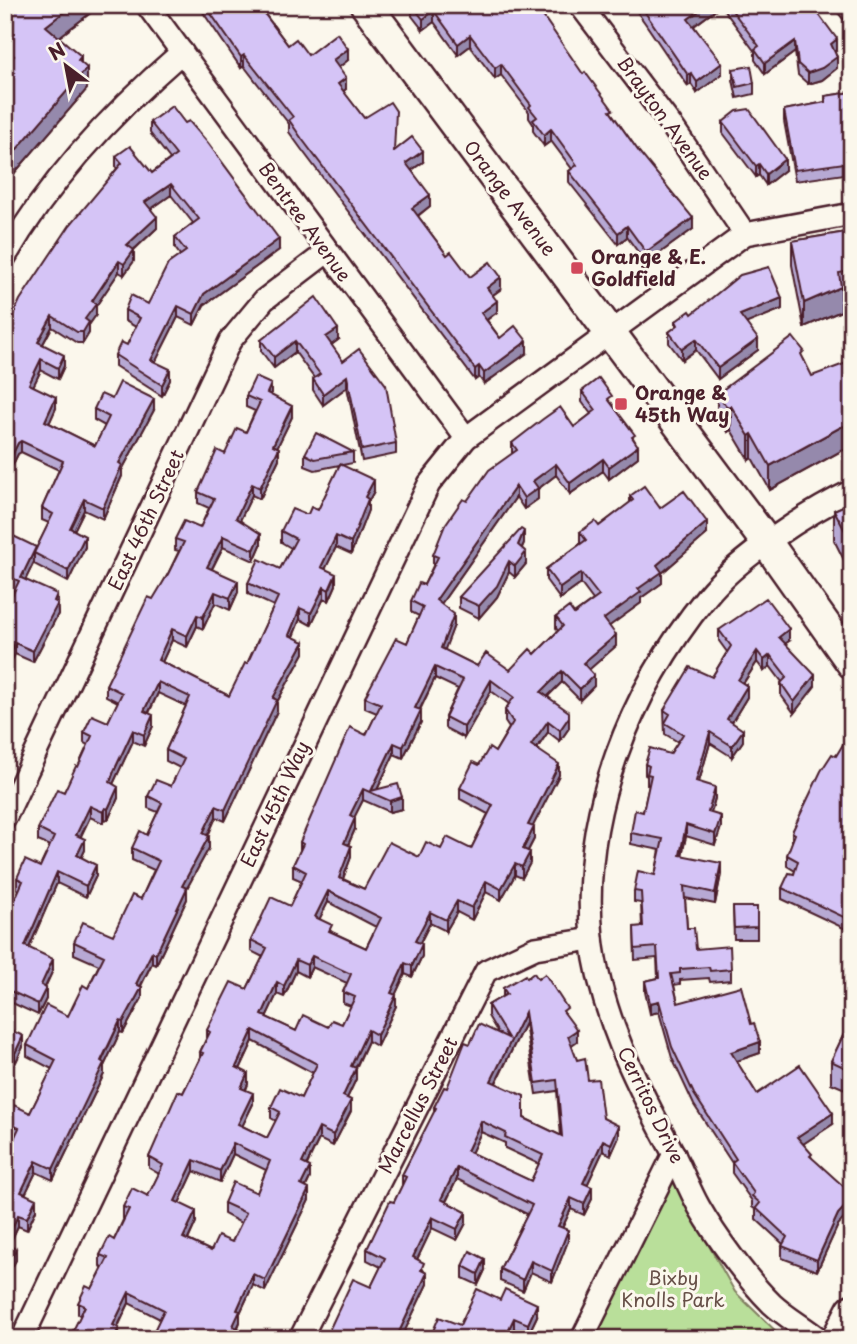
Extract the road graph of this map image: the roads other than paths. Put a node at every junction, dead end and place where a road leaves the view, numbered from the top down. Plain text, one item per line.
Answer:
1 (147, 5) edge
2 (366, 5) edge
3 (580, 5) edge
4 (847, 5) edge
5 (852, 11) edge
6 (182, 52) junction
7 (852, 214) edge
8 (745, 234) junction
9 (327, 252) junction
10 (5, 257) edge
11 (611, 334) junction
12 (466, 438) junction
13 (852, 491) edge
14 (767, 543) junction
15 (852, 663) edge
16 (5, 818) edge
17 (592, 939) junction
18 (674, 1154) junction
19 (852, 1310) edge
20 (22, 1339) edge
21 (300, 1339) edge
22 (582, 1339) edge
23 (819, 1339) edge
24 (838, 1339) edge

1 - 6 street, Bentree Avenue
2 - 11 street, Orange Avenue
3 - 8 street, Brayton Avenue
4 - 5 street
6 - 9 street, Bentree Avenue
6 - 10 street
7 - 8 street
8 - 11 street, East 45th Way
9 - 12 street, Bentree Avenue
9 - 16 street, East 46th Street
11 - 12 street, East 45th Way
11 - 14 street, Orange Avenue
12 - 20 street, East 45th Way
13 - 14 street, Cerritos Drive
14 - 15 street, Orange Avenue
14 - 17 street, Cerritos Drive
17 - 18 street, Cerritos Drive
17 - 21 street, Marcellus Street
18 - 22 street
18 - 23 street, Cerritos Drive
19 - 24 street

